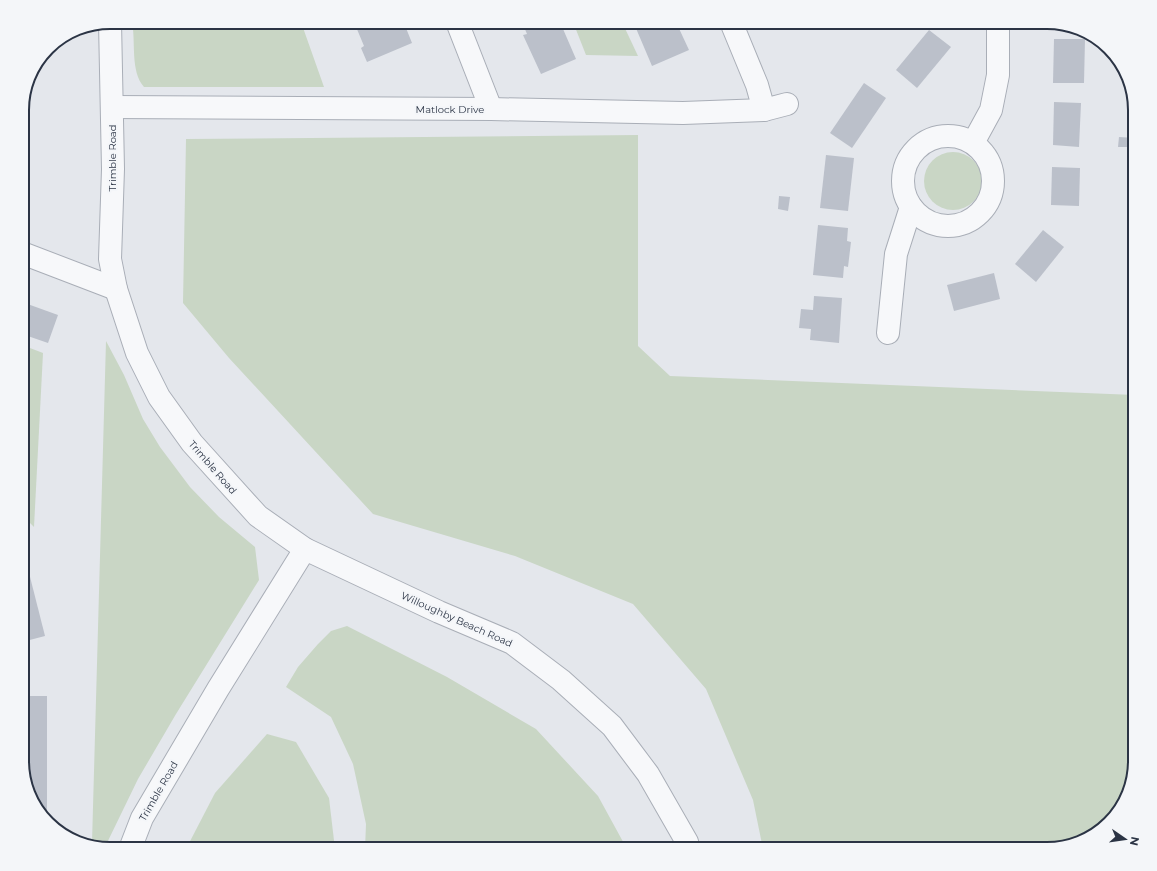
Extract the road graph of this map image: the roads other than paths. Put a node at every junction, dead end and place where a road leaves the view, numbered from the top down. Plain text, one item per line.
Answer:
1 (110, 29) edge
2 (460, 29) edge
3 (734, 29) edge
4 (998, 29) edge
5 (787, 104) dead end
6 (112, 107) junction
7 (492, 109) junction
8 (764, 110) junction
9 (973, 142) junction
10 (910, 207) junction
11 (29, 256) edge
12 (116, 289) junction
13 (888, 333) dead end
14 (305, 549) junction
15 (133, 842) edge
16 (687, 842) edge

1 - 6 street, Trimble Road
2 - 7 street
3 - 8 street
4 - 9 street
5 - 8 street, Matlock Drive
6 - 7 street, Matlock Drive
6 - 12 street, Trimble Road
7 - 8 street, Matlock Drive
9 - 10 street
9 - 10 street
10 - 13 street
11 - 12 street
12 - 14 street, Trimble Road
14 - 15 street, Trimble Road
14 - 16 street, Willoughby Beach Road

